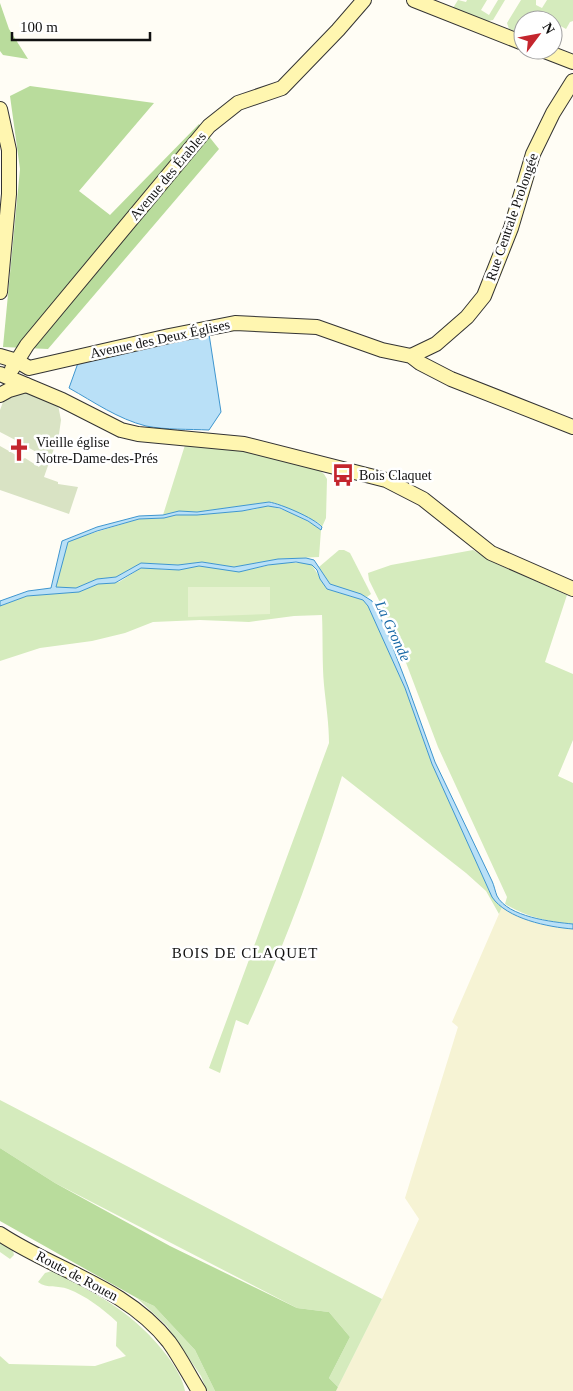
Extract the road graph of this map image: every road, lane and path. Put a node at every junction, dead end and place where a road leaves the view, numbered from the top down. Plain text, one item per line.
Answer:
1 (364, 0) edge
2 (414, 0) edge
3 (513, 39) edge
4 (573, 81) edge
5 (0, 109) edge
6 (0, 292) edge
7 (0, 356) edge
8 (411, 356) junction
9 (17, 361) junction
10 (2, 379) edge
11 (26, 386) junction
12 (0, 395) edge
13 (573, 427) edge
14 (573, 589) edge
15 (0, 1234) edge
16 (187, 1372) junction
17 (191, 1391) edge
18 (199, 1391) edge

1 - 9 street, Avenue des Érables
2 - 3 street
4 - 8 street, Rue Centrale Prolongée
5 - 6 street
7 - 9 street, Avenue des Deux Églises
8 - 9 street, Avenue des Deux Églises
8 - 13 street, Avenue des Deux Églises
9 - 10 street, Avenue des Érables
10 - 11 street
11 - 12 street
11 - 14 street
15 - 16 street, Route de Rouen
16 - 17 street, Route de Rouen
16 - 18 street, Route de Rouen

